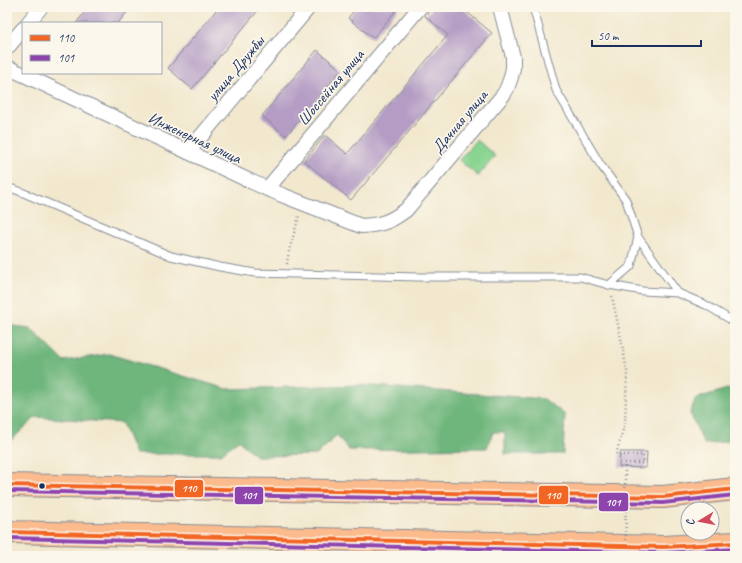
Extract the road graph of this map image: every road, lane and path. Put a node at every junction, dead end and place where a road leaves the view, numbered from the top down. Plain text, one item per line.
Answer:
1 (41, 7) edge
2 (309, 7) edge
3 (420, 7) edge
4 (500, 7) edge
5 (534, 7) edge
6 (29, 22) edge
7 (22, 30) edge
8 (7, 48) edge
9 (7, 67) edge
10 (188, 152) junction
11 (7, 187) edge
12 (267, 189) junction
13 (303, 204) junction
14 (372, 226) joint
15 (638, 237) junction
16 (285, 274) junction
17 (609, 285) junction
18 (678, 292) junction
19 (735, 320) edge
20 (7, 485) edge
21 (735, 489) edge
22 (7, 532) edge
23 (735, 543) edge
24 (626, 556) edge

1 - 6 street
2 - 10 street, улица Дружбы
3 - 12 street, Шоссейная улица
4 - 14 street, Дачная улица
5 - 15 lane
7 - 8 street
9 - 10 street, Инженерная улица
10 - 12 street, Инженерная улица
11 - 16 lane
12 - 13 street, Инженерная улица
13 - 14 street, Инженерная улица
13 - 16 path
15 - 17 lane
15 - 18 lane
16 - 17 lane
17 - 18 lane
17 - 24 path, bridge
18 - 19 lane
20 - 21 highway
22 - 23 highway

